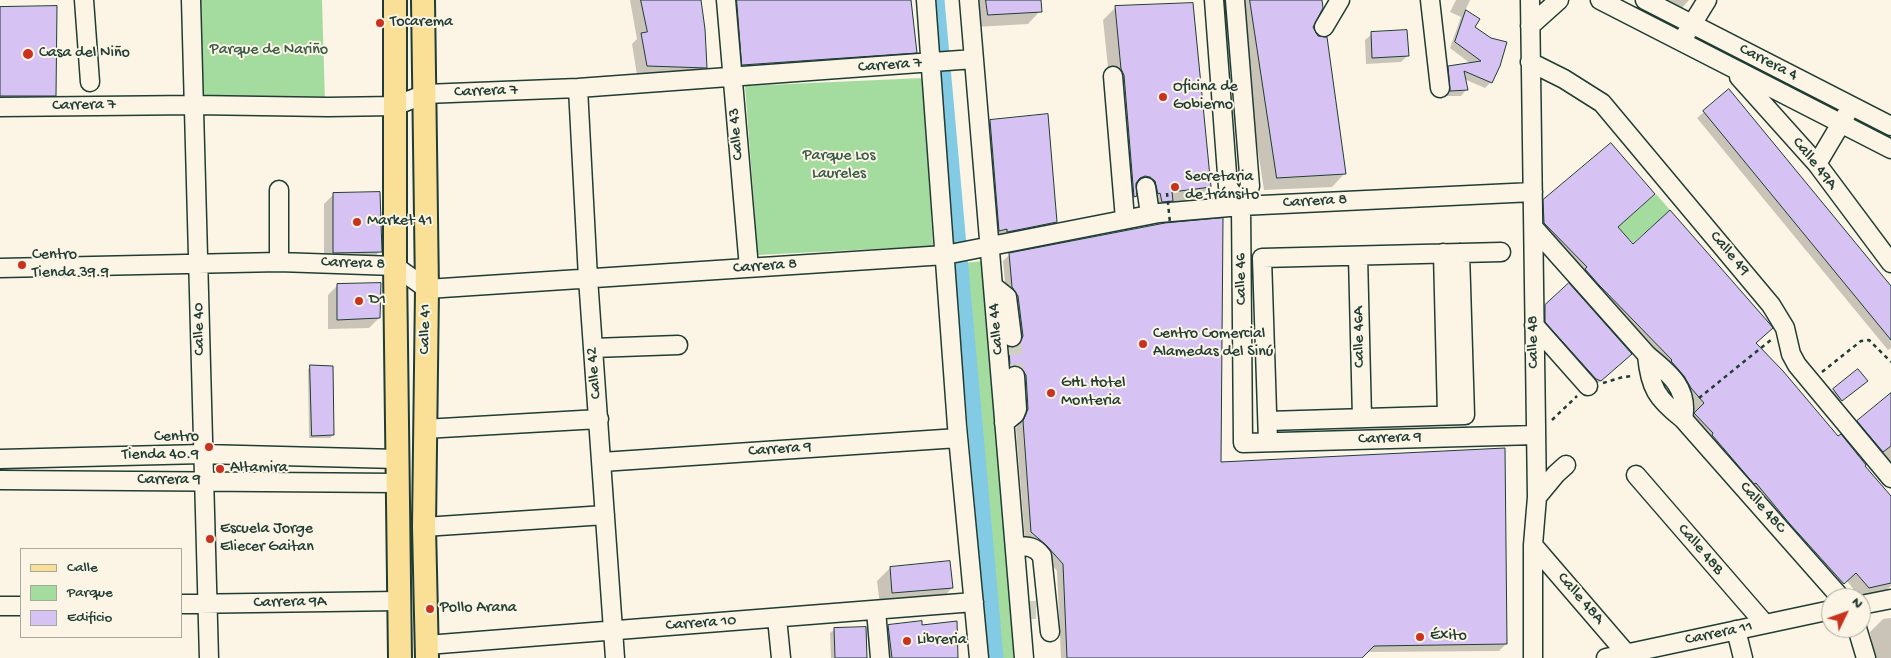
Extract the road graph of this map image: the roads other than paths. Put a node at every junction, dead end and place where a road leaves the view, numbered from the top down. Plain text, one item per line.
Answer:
1 (84, 0) edge
2 (191, 0) edge
3 (395, 0) edge
4 (424, 0) edge
5 (726, 0) edge
6 (926, 0) edge
7 (969, 0) edge
8 (1214, 0) edge
9 (1235, 0) edge
10 (1340, 0) edge
11 (1430, 0) edge
12 (1530, 0) edge
13 (1559, 0) edge
14 (1600, 0) edge
15 (1645, 0) edge
16 (1707, 0) edge
17 (1692, 24) junction
18 (1530, 26) junction
19 (1324, 27) dead end
20 (1682, 43) junction
21 (968, 60) junction
22 (1530, 62) junction
23 (936, 63) junction
24 (1732, 69) junction
25 (1113, 76) dead end
26 (732, 78) junction
27 (90, 82) dead end
28 (578, 88) junction
29 (1440, 88) dead end
30 (425, 94) junction
31 (194, 105) junction
32 (396, 106) junction
33 (1852, 106) junction
34 (0, 107) edge
35 (1841, 124) junction
36 (1891, 126) edge
37 (1891, 149) edge
38 (1817, 164) junction
39 (1146, 187) dead end
40 (280, 190) dead end
41 (1532, 192) junction
42 (1241, 206) junction
43 (1159, 217) junction
44 (1116, 220) junction
45 (1534, 228) junction
46 (985, 247) junction
47 (1501, 252) dead end
48 (1452, 253) junction
49 (950, 254) junction
50 (1358, 256) junction
51 (279, 262) junction
52 (1891, 263) edge
53 (198, 264) junction
54 (395, 266) junction
55 (0, 268) edge
56 (749, 268) junction
57 (588, 278) junction
58 (993, 286) junction
59 (427, 288) junction
60 (1534, 325) junction
61 (1012, 337) tunnel mouth
62 (678, 345) dead end
63 (593, 348) junction
64 (1015, 376) tunnel mouth
65 (1588, 386) dead end
66 (1447, 416) junction
67 (1362, 418) junction
68 (599, 419) junction
69 (1268, 421) junction
70 (1004, 423) junction
71 (424, 428) junction
72 (1536, 435) junction
73 (958, 438) junction
74 (1268, 442) junction
75 (1243, 443) joint
76 (203, 454) junction
77 (0, 459) edge
78 (397, 459) junction
79 (602, 462) junction
80 (1566, 465) dead end
81 (1636, 475) dead end
82 (1891, 478) edge
83 (0, 480) edge
84 (204, 481) junction
85 (397, 483) junction
86 (1537, 497) junction
87 (605, 515) junction
88 (424, 527) junction
89 (1533, 545) junction
90 (1015, 546) junction
91 (1832, 588) edge
92 (1891, 599) edge
93 (400, 601) junction
94 (974, 602) junction
95 (1871, 603) edge
96 (182, 604) edge
97 (207, 604) junction
98 (0, 606) edge
99 (20, 606) edge
100 (876, 610) junction
101 (1821, 612) edge
102 (1035, 617) junction
103 (777, 618) junction
104 (1765, 624) junction
105 (613, 630) junction
106 (1736, 630) junction
107 (1860, 638) edge
108 (427, 651) edge
109 (1662, 652) edge
110 (1626, 653) junction
111 (208, 658) edge
112 (400, 658) edge
113 (615, 658) edge
114 (781, 658) edge
115 (880, 658) edge
116 (980, 658) edge
117 (1024, 658) edge
118 (1533, 658) edge
119 (1606, 658) edge
120 (1742, 658) edge
121 (1866, 658) edge

1 - 27 street
2 - 31 street, Calle 40
3 - 32 main road, Calle 41
4 - 30 main road, Calle 41
5 - 26 street, Calle 43
6 - 23 street
7 - 21 street, Calle 44
8 - 42 street
9 - 42 street, Calle 46
10 - 19 street
11 - 29 street
12 - 18 street, Calle 48
13 - 18 street
14 - 20 street
15 - 17 street, Carrera 4
16 - 17 street
17 - 20 street
17 - 33 street, Carrera 4
18 - 22 street, Calle 48
20 - 24 street
21 - 23 street, Carrera 7
21 - 46 street, Calle 44
22 - 41 street, Calle 48
22 - 82 street, Calle 49
23 - 26 street, Carrera 7
23 - 49 street
24 - 35 street
24 - 38 street, Calle 49A
25 - 44 street
26 - 28 street, Carrera 7
26 - 56 street, Calle 43
28 - 30 street, Carrera 7
28 - 57 street, Calle 42
30 - 32 street, Carrera 7
30 - 59 main road, Calle 41
31 - 32 street, Carrera 7
31 - 34 street, Carrera 7
31 - 53 street, Calle 40
32 - 54 main road, Calle 41
33 - 35 street
33 - 36 street, Carrera 4
35 - 37 street
35 - 38 street
38 - 52 street, Calle 49A
39 - 43 street
40 - 51 street
41 - 42 street, Carrera 8
41 - 45 street, Calle 48
42 - 43 street, Carrera 8
42 - 75 street, Calle 46
43 - 44 street
44 - 46 street, Carrera 8
45 - 60 street, Calle 48
45 - 91 street, Calle 48C
46 - 49 street, Carrera 8
46 - 58 street, Calle 44
47 - 48 street
48 - 50 street
48 - 66 street
48 - 66 street, Carrera 9
49 - 56 street, Carrera 8
49 - 73 street
50 - 67 street, Calle 46A
50 - 69 street
51 - 53 street, Carrera 8
51 - 54 street, Carrera 8
53 - 55 street, Carrera 8
53 - 76 street, Calle 40
54 - 59 street, Carrera 8
54 - 78 main road, Calle 41
56 - 57 street, Carrera 8
57 - 59 street, Carrera 8
57 - 63 street, Calle 42
58 - 61 street
58 - 70 street, Calle 44
59 - 71 main road, Calle 41
60 - 65 street
60 - 72 street, Calle 48
62 - 63 street
63 - 68 street, Calle 42
64 - 70 street
66 - 67 street, Carrera 9
67 - 69 street, Carrera 9
68 - 71 street
68 - 79 street, Calle 42
69 - 74 street
70 - 90 street, Calle 44
71 - 88 main road, Calle 41
72 - 74 street, Carrera 9
72 - 86 street, Calle 48
73 - 79 street, Carrera 9
73 - 94 street
74 - 75 street, Carrera 9
76 - 77 street, Carrera 9
76 - 78 street, Carrera 9
76 - 84 street, Calle 40
78 - 85 main road, Calle 41
79 - 87 street, Calle 42
80 - 86 street
81 - 104 street, Calle 48B
83 - 84 street, Carrera 9
84 - 85 street, Carrera 9
84 - 97 street, Calle 40
85 - 93 main road, Calle 41
86 - 89 street, Calle 48
87 - 88 street
87 - 105 street, Calle 42
88 - 108 main road, Calle 41
89 - 110 street, Calle 48A
89 - 118 street, Calle 48
90 - 102 street, Calle 44
90 - 102 street
92 - 95 street
93 - 97 street, Carrera 9A
93 - 112 main road, Calle 41
94 - 100 street, Carrera 10
94 - 116 street
96 - 97 street, Carrera 9A
97 - 111 street, Calle 40
98 - 99 street
100 - 103 street, Carrera 10
100 - 115 street
101 - 104 street, Carrera 11
102 - 117 street, Calle 44
103 - 105 street, Carrera 10
103 - 114 street
104 - 106 street, Carrera 11
105 - 108 street, Carrera 10
105 - 113 street, Calle 42
106 - 109 street, Carrera 11
106 - 120 street
107 - 121 street
109 - 110 street, Carrera 11
110 - 119 street, Carrera 11

